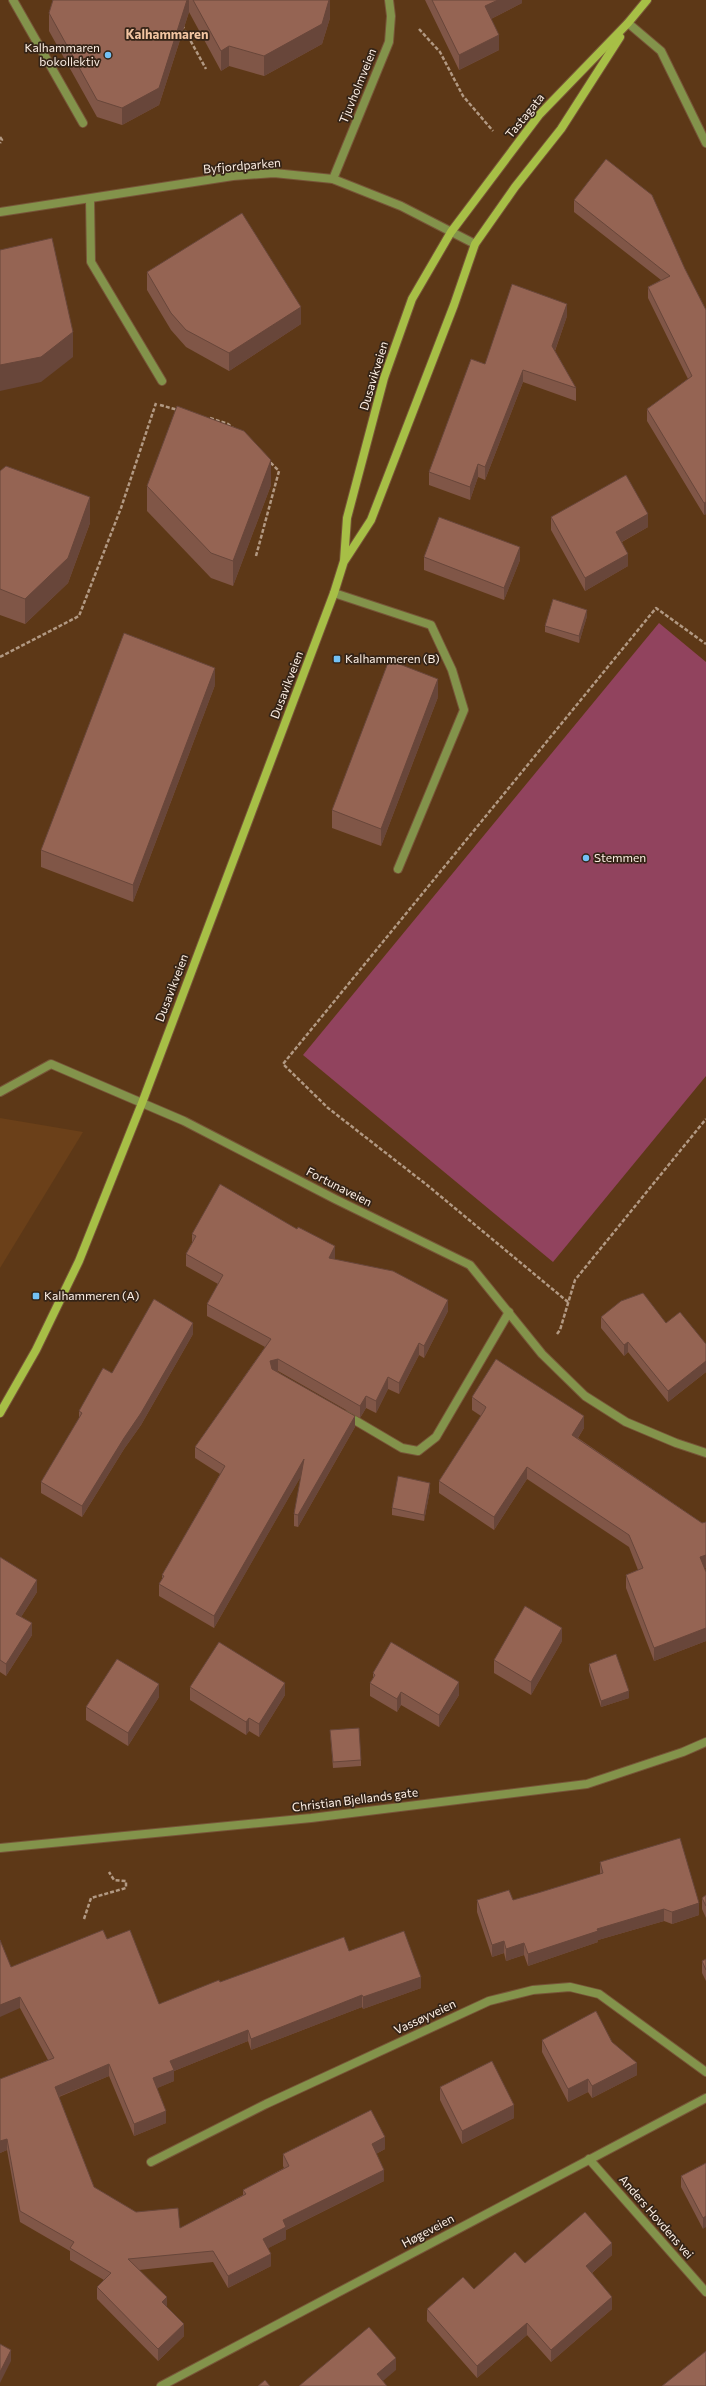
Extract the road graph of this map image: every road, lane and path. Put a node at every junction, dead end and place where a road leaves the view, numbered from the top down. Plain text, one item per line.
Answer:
1 (13, 0) edge
2 (389, 0) edge
3 (647, 0) edge
4 (180, 21) edge
5 (628, 23) junction
6 (419, 29) dead end
7 (206, 69) dead end
8 (83, 123) dead end
9 (493, 131) dead end
10 (0, 137) edge
11 (706, 143) edge
12 (0, 144) edge
13 (333, 179) junction
14 (90, 199) junction
15 (0, 212) edge
16 (452, 232) junction
17 (474, 244) junction
18 (162, 381) joint
19 (155, 404) junction
20 (186, 412) edge
21 (207, 418) edge
22 (234, 429) edge
23 (268, 460) edge
24 (256, 556) dead end
25 (344, 561) junction
26 (334, 593) junction
27 (706, 644) edge
28 (0, 657) edge
29 (398, 869) dead end
30 (0, 1092) edge
31 (142, 1104) junction
32 (706, 1119) edge
33 (568, 1302) junction
34 (509, 1312) junction
35 (542, 1354) junction
36 (341, 1412) edge
37 (0, 1413) edge
38 (706, 1453) edge
39 (706, 1742) edge
40 (0, 1848) edge
41 (110, 1872) dead end
42 (84, 1920) dead end
43 (706, 2072) edge
44 (706, 2098) edge
45 (589, 2159) junction
46 (151, 2162) dead end
47 (706, 2292) edge
48 (161, 2386) edge

1 - 8 street
2 - 13 street, Tjuvholmveien
3 - 5 main road, Tastagata
4 - 7 path
5 - 11 street
5 - 16 main road, Tastagata
5 - 17 main road, Tastagata
6 - 9 path
10 - 12 path
13 - 14 street, Byfjordparken
13 - 16 street, Byfjordparken
14 - 15 street, Byfjordparken
14 - 18 street
16 - 17 street, Byfjordparken
16 - 25 main road, Dusavikveien
17 - 25 main road, Dusavikveien
18 - 19 path
19 - 20 path
19 - 28 path
21 - 22 path
23 - 24 path
25 - 26 main road, Dusavikveien
26 - 29 street
26 - 31 main road, Dusavikveien
27 - 33 path
30 - 31 street, Fortunaveien
31 - 34 street, Fortunaveien
31 - 37 main road, Dusavikveien
32 - 33 path
33 - 35 path
34 - 35 street, Fortunaveien
34 - 36 street
35 - 38 street, Fortunaveien
39 - 40 street, Christian Bjellands gate
41 - 42 path
43 - 46 street, Vassøyveien
44 - 45 street, Høgeveien
45 - 47 street, Anders Hovdens vei
45 - 48 street, Høgeveien

